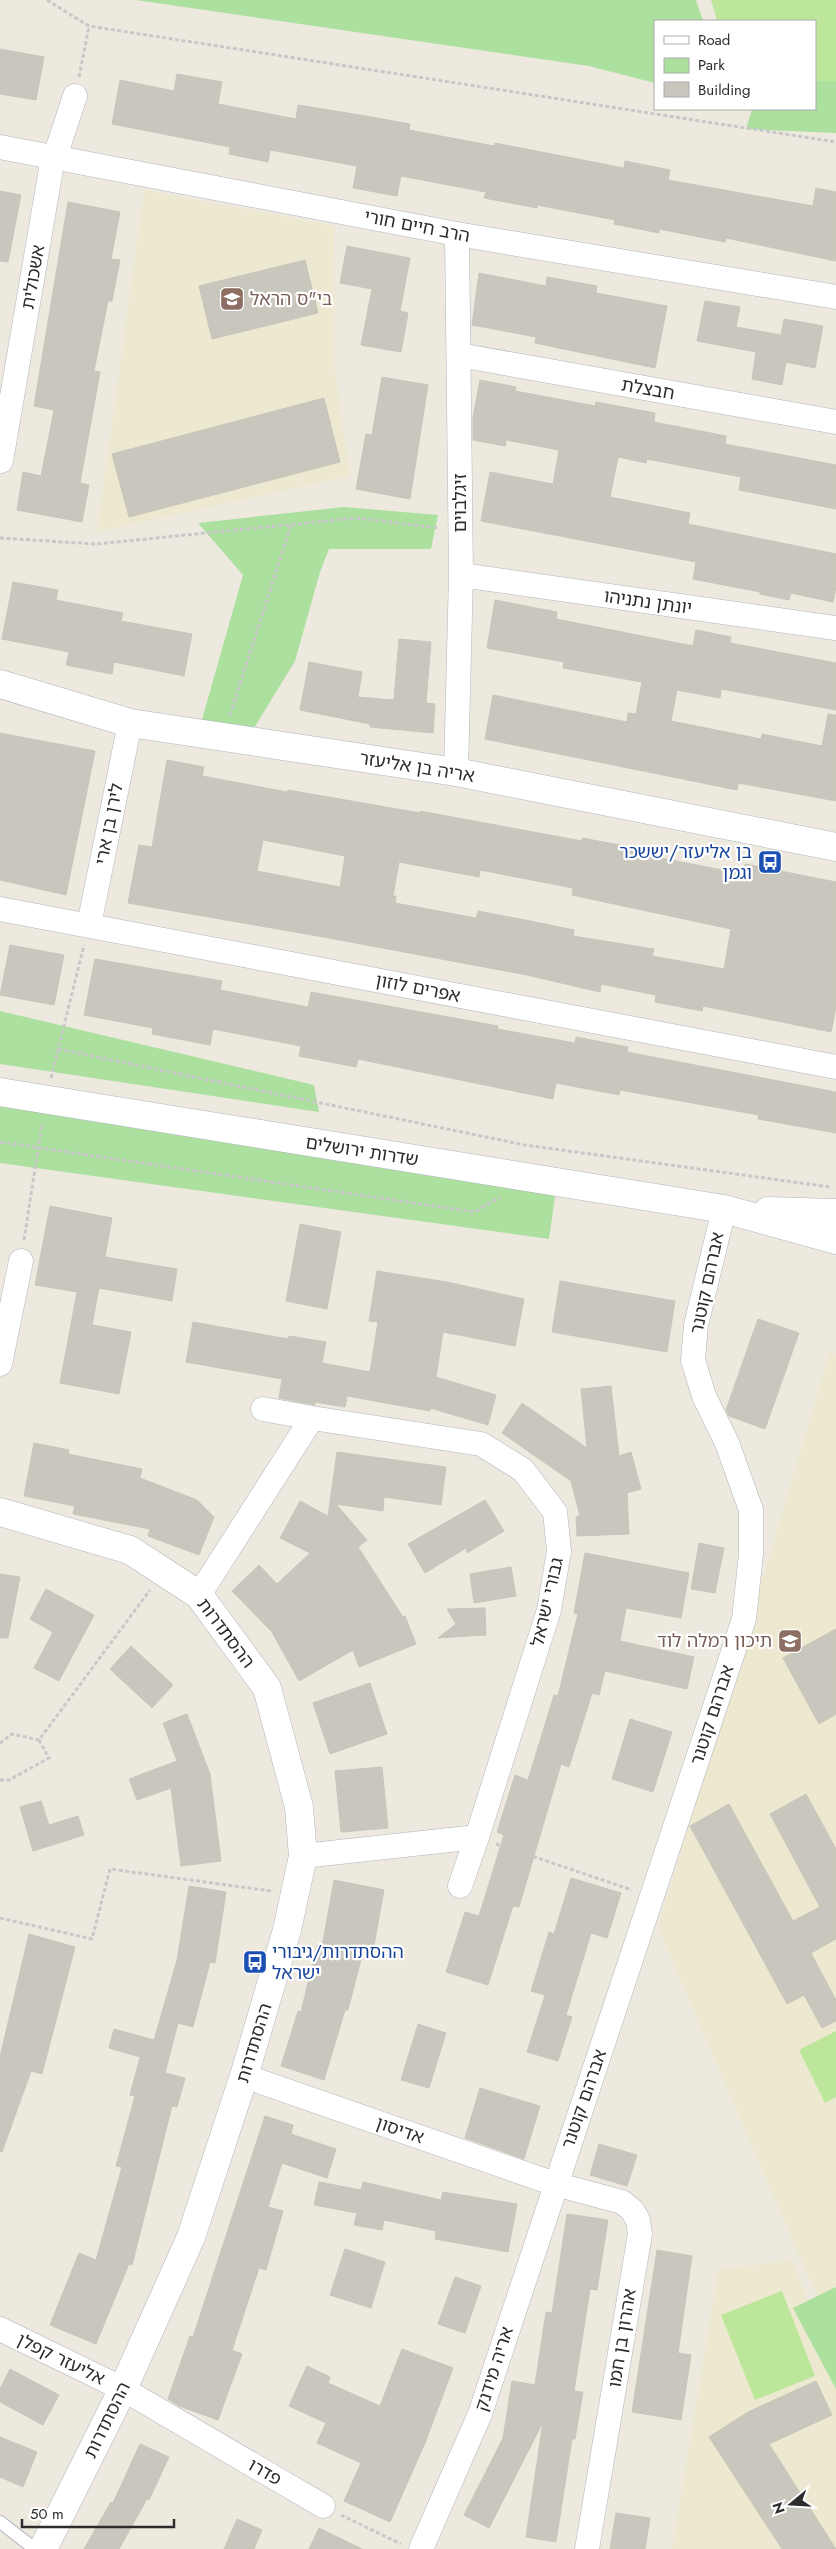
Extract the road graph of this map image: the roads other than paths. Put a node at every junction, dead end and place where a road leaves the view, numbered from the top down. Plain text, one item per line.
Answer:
1 (75, 96) road end
2 (0, 147) edge
3 (55, 158) junction
4 (457, 234) junction
5 (836, 297) edge
6 (459, 355) junction
7 (836, 422) edge
8 (1, 461) edge
9 (461, 575) junction
10 (836, 628) edge
11 (0, 684) edge
12 (130, 723) junction
13 (456, 772) junction
14 (836, 847) edge
15 (0, 910) edge
16 (89, 925) junction
17 (836, 1067) edge
18 (0, 1092) edge
19 (724, 1209) junction
20 (836, 1213) edge
21 (836, 1240) edge
22 (21, 1261) dead end
23 (0, 1364) edge
24 (263, 1409) dead end
25 (312, 1418) junction
26 (0, 1512) edge
27 (200, 1595) junction
28 (477, 1837) junction
29 (303, 1856) junction
30 (460, 1886) dead end
31 (244, 2076) junction
32 (555, 2184) junction
33 (0, 2329) edge
34 (122, 2389) junction
35 (323, 2506) road end
36 (0, 2522) edge
37 (411, 2547) edge
38 (35, 2549) edge
39 (43, 2549) edge
40 (587, 2549) edge

1 - 3 street, אשכולית
2 - 3 street, הרב חיים חורי
3 - 4 street, הרב חיים חורי
3 - 8 street, אשכולית
4 - 5 street, הרב חיים חורי
4 - 6 street, זיגלבוים
6 - 7 street, חבצלת
6 - 9 street, זיגלבוים
9 - 10 street, יונתן נתניהו
9 - 13 street, זיגלבוים
11 - 12 street, אריה בן אליעזר
12 - 13 street, אריה בן אליעזר
12 - 16 street, לירן בן ארי
13 - 14 street, אריה בן אליעזר
15 - 16 street, אפרים לוזון
16 - 17 street, אפרים לוזון
18 - 19 street, שדרות ירושלים
19 - 20 street, שדרות ירושלים
19 - 21 street, שדרות ירושלים
19 - 32 street, אברהם קוטנר
22 - 23 street
24 - 25 street, גבורי ישראל
25 - 27 street
25 - 28 street, גבורי ישראל
26 - 27 street, ההסתדרות
27 - 29 street, ההסתדרות
28 - 29 street
28 - 30 street, גבורי ישראל
29 - 31 street, ההסתדרות
31 - 32 street, אדיסון
31 - 34 street, ההסתדרות
32 - 37 street, אריה מידנק
32 - 40 street, אהרון בן חמו
33 - 34 street, אליעזר קפלן
34 - 35 street, פדרו
34 - 39 street, ההסתדרות
36 - 38 lane

